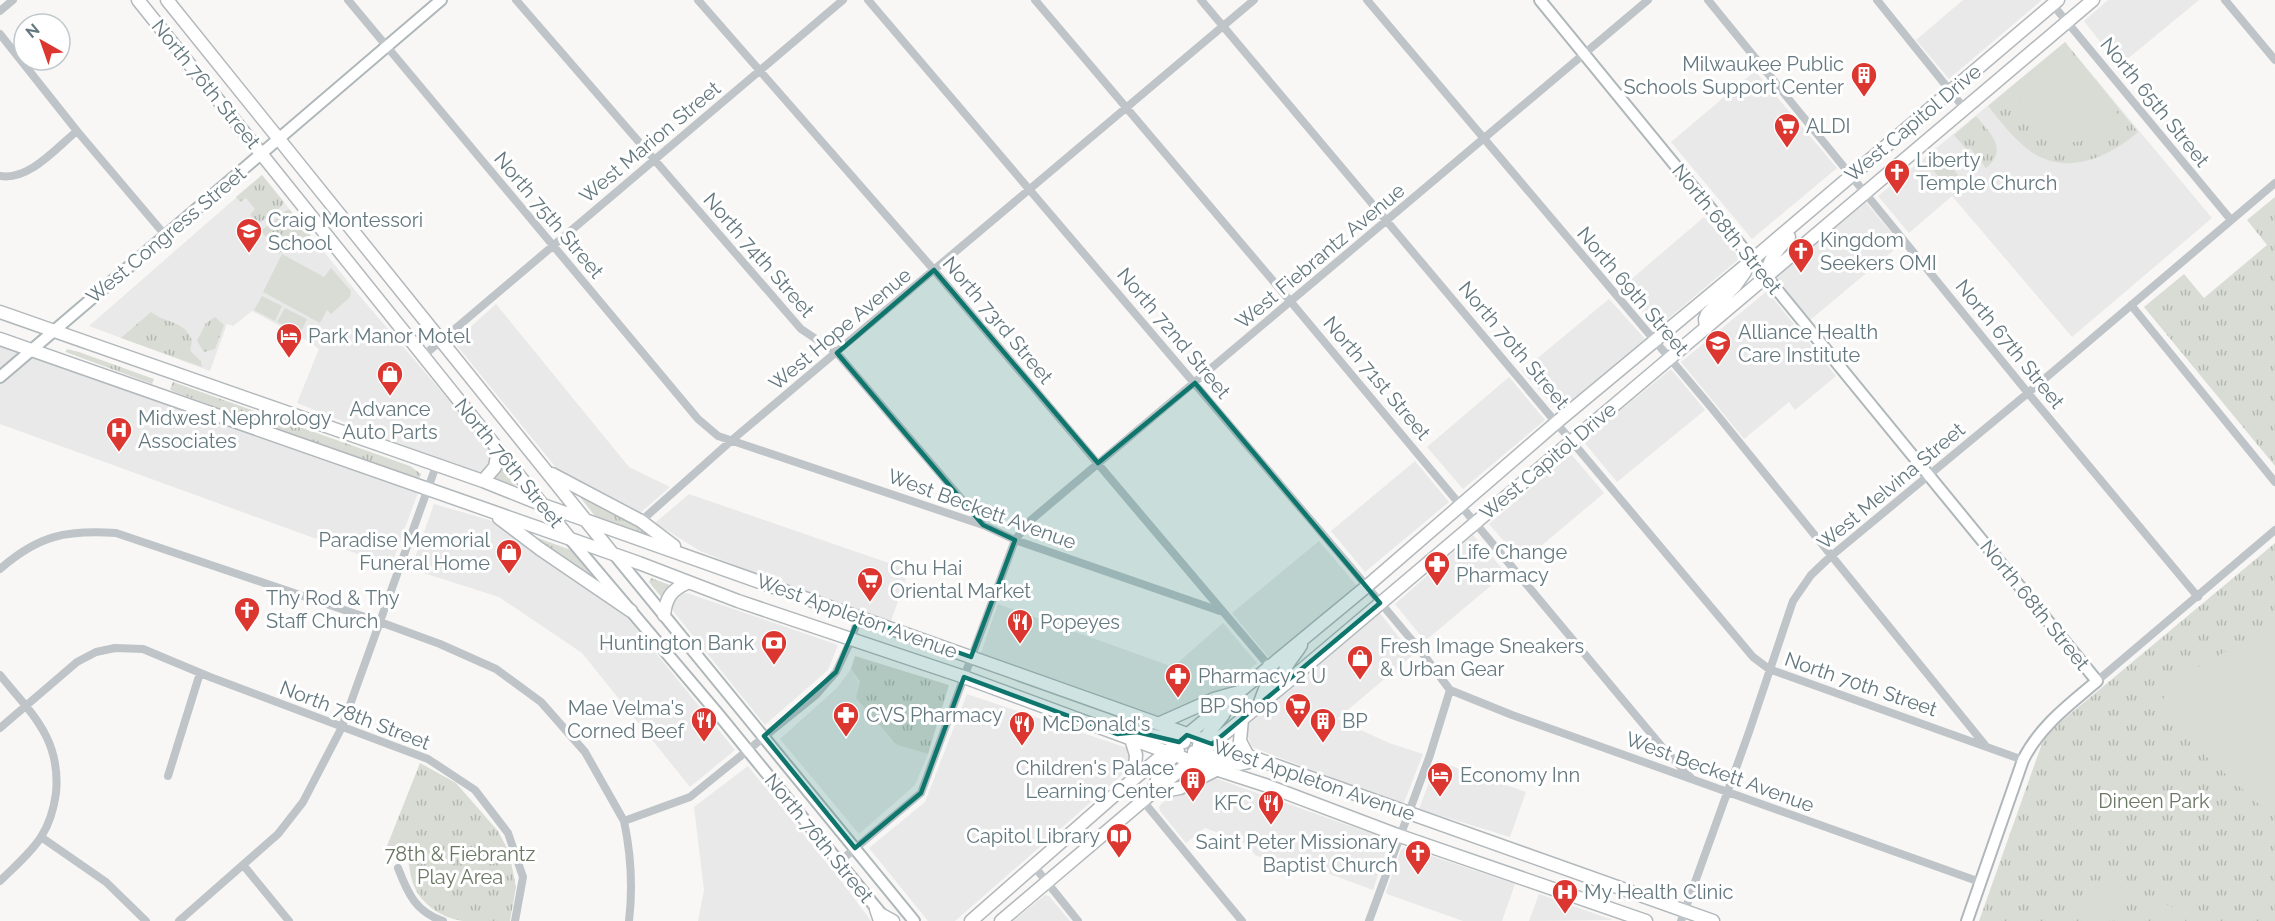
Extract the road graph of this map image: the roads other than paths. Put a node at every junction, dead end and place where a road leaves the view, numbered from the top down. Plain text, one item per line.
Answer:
1 (13, 0) edge
2 (138, 0) edge
3 (167, 0) edge
4 (348, 0) edge
5 (441, 0) edge
6 (516, 0) edge
7 (698, 0) edge
8 (843, 0) edge
9 (868, 0) edge
10 (1035, 0) edge
11 (1201, 0) edge
12 (1254, 0) edge
13 (1367, 0) edge
14 (1540, 0) edge
15 (1648, 0) edge
16 (1708, 0) edge
17 (1877, 0) edge
18 (2093, 0) edge
19 (2225, 0) edge
20 (2056, 2) edge
21 (0, 11) edge
22 (2067, 22) junction
23 (1222, 26) junction
24 (0, 34) edge
25 (387, 46) junction
26 (1584, 54) junction
27 (2275, 60) edge
28 (760, 72) junction
29 (1951, 92) junction
30 (1126, 108) junction
31 (1964, 108) junction
32 (77, 131) junction
33 (279, 138) junction
34 (1484, 140) junction
35 (262, 153) junction
36 (655, 161) junction
37 (1851, 175) junction
38 (0, 176) edge
39 (2275, 183) edge
40 (1031, 189) junction
41 (1865, 192) junction
42 (1800, 219) junction
43 (2230, 220) junction
44 (1387, 222) junction
45 (165, 235) junction
46 (553, 245) junction
47 (1752, 260) junction
48 (934, 270) junction
49 (1766, 276) junction
50 (1291, 302) junction
51 (2131, 305) junction
52 (0, 312) edge
53 (1706, 328) junction
54 (53, 331) junction
55 (0, 339) edge
56 (441, 340) junction
57 (1654, 342) junction
58 (30, 350) junction
59 (837, 353) junction
60 (423, 356) junction
61 (1669, 359) junction
62 (0, 377) edge
63 (1195, 383) junction
64 (2028, 393) junction
65 (1557, 422) junction
66 (732, 440) junction
67 (1572, 440) junction
68 (498, 450) junction
69 (1098, 463) junction
70 (436, 466) junction
71 (549, 473) junction
72 (1929, 475) junction
73 (483, 481) junction
74 (2275, 482) edge
75 (429, 489) junction
76 (543, 505) junction
77 (1462, 506) junction
78 (489, 510) junction
79 (585, 518) junction
80 (641, 521) junction
81 (1475, 522) junction
82 (983, 525) junction
83 (2275, 530) edge
84 (570, 539) junction
85 (1015, 540) junction
86 (614, 554) junction
87 (684, 554) junction
88 (1830, 557) junction
89 (0, 569) edge
90 (687, 583) junction
91 (1366, 587) junction
92 (2198, 597) junction
93 (1380, 603) junction
94 (631, 611) junction
95 (1220, 611) junction
96 (664, 615) junction
97 (859, 617) junction
98 (380, 622) junction
99 (1306, 636) junction
100 (851, 640) junction
101 (971, 657) junction
102 (1269, 666) junction
103 (1769, 669) junction
104 (200, 673) junction
105 (0, 675) edge
106 (964, 677) junction
107 (2097, 681) junction
108 (1285, 684) junction
109 (1450, 690) junction
110 (1236, 694) junction
111 (25, 706) junction
112 (1258, 706) junction
113 (1242, 719) junction
114 (1158, 724) junction
115 (342, 727) junction
116 (0, 728) edge
117 (1117, 734) junction
118 (764, 736) junction
119 (1131, 739) junction
120 (1179, 746) junction
121 (1986, 746) junction
122 (1200, 749) junction
123 (747, 750) junction
124 (1253, 758) junction
125 (2023, 760) junction
126 (1216, 770) junction
127 (168, 776) dead end
128 (1134, 779) junction
129 (1692, 779) junction
130 (1726, 792) junction
131 (1147, 797) junction
132 (1408, 812) junction
133 (1091, 817) junction
134 (624, 821) junction
135 (1400, 836) junction
136 (41, 837) junction
137 (1088, 847) junction
138 (855, 848) junction
139 (839, 862) junction
140 (244, 866) junction
141 (1034, 866) junction
142 (398, 868) dead end
143 (0, 881) edge
144 (1046, 882) junction
145 (1980, 882) junction
146 (1682, 916) edge
147 (884, 917) edge
148 (1240, 919) edge
149 (146, 921) edge
150 (179, 921) edge
151 (289, 921) edge
152 (443, 921) edge
153 (515, 921) edge
154 (629, 921) edge
155 (914, 921) edge
156 (970, 921) edge
157 (1001, 921) edge
158 (1078, 921) edge
159 (1252, 921) edge
160 (1369, 921) edge
161 (1646, 921) edge
162 (1713, 921) edge
163 (1967, 921) edge

1 - 21 street
2 - 35 main road, North 76th Street
3 - 33 main road, North 76th Street
4 - 25 street, North 75th Street
5 - 25 street, West Congress Street
6 - 36 street, North 74th Street
7 - 28 street, North 73rd Street
8 - 28 street, West Marion Street
9 - 40 street, North 72nd Street
10 - 30 street, North 71st Street
11 - 23 street, North 70th Street
12 - 23 street, West Hope Avenue
13 - 34 street, North 69th Street
14 - 26 street, North 68th Street
15 - 26 street, West Fiebrantz Avenue
16 - 37 street, North 67th Street
17 - 29 street
18 - 22 main road, West Capitol Drive
19 - 27 street
20 - 22 street, North 65th Street
20 - 29 main road, West Capitol Drive
22 - 31 main road, West Capitol Drive
22 - 43 street, North 65th Street
23 - 30 street, West Hope Avenue
23 - 44 street, North 70th Street
24 - 32 street
25 - 33 street, West Congress Street
25 - 46 street, North 75th Street
26 - 34 street, West Fiebrantz Avenue
26 - 47 street, North 68th Street
28 - 36 street, West Marion Street
28 - 48 street, North 73rd Street
29 - 31 street
29 - 37 main road, West Capitol Drive
30 - 40 street, West Hope Avenue
30 - 50 street, North 71st Street
31 - 41 main road, West Capitol Drive
32 - 38 street
32 - 45 street
33 - 35 street, West Congress Street
33 - 56 main road, North 76th Street
34 - 44 street, West Fiebrantz Avenue
34 - 57 street, North 69th Street
35 - 45 street, West Congress Street
35 - 60 main road, North 76th Street
36 - 46 street, West Marion Street
36 - 59 street, North 74th Street
37 - 41 street, North 67th Street
37 - 42 main road, West Capitol Drive
39 - 43 street, West Melvina Street
40 - 48 street, West Hope Avenue
40 - 63 street, North 72nd Street
41 - 49 main road, West Capitol Drive
41 - 64 street, North 67th Street
42 - 47 main road, West Capitol Drive
42 - 49 main road
43 - 51 street, West Melvina Street
44 - 50 street, West Fiebrantz Avenue
44 - 65 street, North 70th Street
45 - 54 street, West Congress Street
46 - 56 street, West Marion Street
46 - 66 street, North 75th Street
47 - 49 street, North 68th Street
47 - 53 main road
47 - 57 main road, West Capitol Drive
48 - 59 street, West Hope Avenue
48 - 69 street, North 73rd Street
49 - 53 main road, West Capitol Drive
49 - 72 street, North 68th Street
50 - 63 street, West Fiebrantz Avenue
50 - 77 street, North 71st Street
51 - 64 street, West Melvina Street
51 - 74 street
52 - 54 main road, West Appleton Avenue
53 - 61 main road, West Capitol Drive
54 - 58 street, West Congress Street
54 - 70 main road, West Appleton Avenue
55 - 58 main road, West Appleton Avenue
56 - 60 street, West Marion Street
56 - 71 main road, North 76th Street
57 - 61 street, North 69th Street
57 - 65 main road, West Capitol Drive
58 - 62 street, West Congress Street
58 - 75 main road, West Appleton Avenue
59 - 66 street, West Hope Avenue
59 - 82 street, North 74th Street
60 - 68 main road, North 76th Street
61 - 67 main road, West Capitol Drive
61 - 88 street, North 69th Street
63 - 69 street, West Fiebrantz Avenue
63 - 91 street, North 72nd Street
64 - 72 street, West Melvina Street
64 - 92 street, North 67th Street
65 - 67 street, North 70th Street
65 - 77 main road, West Capitol Drive
66 - 80 street, West Hope Avenue
66 - 82 street, West Beckett Avenue
67 - 81 main road, West Capitol Drive
67 - 103 street, North 70th Street
68 - 73 main road
68 - 76 main road, North 76th Street
69 - 85 street, West Fiebrantz Avenue
69 - 95 street, North 73rd Street
70 - 73 main road, West Appleton Avenue
70 - 75 street
71 - 79 main road, North 76th Street
71 - 80 main road
72 - 88 street, West Melvina Street
72 - 107 street, North 68th Street
73 - 76 main road, West Appleton Avenue
75 - 78 main road, West Appleton Avenue
75 - 98 street
76 - 79 main road, West Appleton Avenue
76 - 84 main road, North 76th Street
77 - 81 street, North 71st Street
77 - 91 main road, West Capitol Drive
78 - 84 main road, West Appleton Avenue
78 - 94 main road
79 - 86 main road, North 76th Street
79 - 87 main road, West Appleton Avenue
80 - 87 main road
81 - 93 main road, West Capitol Drive
81 - 129 street, North 71st Street
82 - 85 street, West Beckett Avenue
83 - 92 street
84 - 86 main road, West Appleton Avenue
84 - 94 street, North 76th Street
85 - 95 street, West Beckett Avenue
85 - 101 street, West Fiebrantz Avenue
86 - 90 main road, West Appleton Avenue
86 - 96 street, North 76th Street
87 - 97 main road, West Appleton Avenue
88 - 103 street, West Melvina Street
88 - 121 street, North 69th Street
89 - 98 street
90 - 96 main road
90 - 100 main road, West Appleton Avenue
91 - 93 street, North 72nd Street
91 - 99 main road, West Capitol Drive
92 - 107 street
93 - 108 main road, West Capitol Drive
93 - 109 street, North 72nd Street
94 - 123 street, North 76th Street
95 - 102 street, North 73rd Street
96 - 118 street, North 76th Street
97 - 100 street
97 - 101 main road, West Appleton Avenue
98 - 115 street
98 - 134 street
99 - 102 main road, West Capitol Drive
99 - 108 main road
100 - 106 main road, West Appleton Avenue
100 - 118 street
101 - 106 street, West Fiebrantz Avenue
101 - 114 main road, West Appleton Avenue
102 - 110 main road, West Capitol Drive
102 - 112 main road
103 - 121 street, North 70th Street
103 - 130 street, West Melvina Street
104 - 111 street, North 78th Street
104 - 115 street, North 78th Street
104 - 127 street
105 - 111 street
106 - 117 main road, West Appleton Avenue
106 - 138 street, West Fiebrantz Avenue
107 - 125 street
108 - 112 main road, West Capitol Drive
109 - 129 street, West Beckett Avenue
109 - 132 street
110 - 114 main road
110 - 120 main road, West Capitol Drive
110 - 122 main road
111 - 116 street
111 - 136 street
112 - 113 main road, West Capitol Drive
113 - 122 main road, West Capitol Drive
113 - 124 main road
114 - 120 main road, West Appleton Avenue
115 - 140 street
115 - 153 street, North 78th Street
117 - 119 main road, West Appleton Avenue
117 - 120 main road
118 - 123 street
118 - 138 street, North 76th Street
119 - 120 main road, West Appleton Avenue
119 - 128 main road
120 - 122 main road, West Appleton Avenue
120 - 122 main road
120 - 128 main road, West Capitol Drive
120 - 131 main road
121 - 125 street, North 70th Street
122 - 124 main road, West Appleton Avenue
122 - 126 main road, West Appleton Avenue
122 - 131 main road, West Capitol Drive
123 - 134 street
123 - 139 street, North 76th Street
124 - 132 main road, West Appleton Avenue
125 - 145 street
126 - 131 main road
126 - 135 main road, West Appleton Avenue
128 - 133 main road, West Capitol Drive
129 - 130 street, West Beckett Avenue
130 - 145 street, West Beckett Avenue
130 - 146 street, West Melvina Street
131 - 137 main road, West Capitol Drive
131 - 148 street
132 - 135 street
132 - 146 main road, West Appleton Avenue
133 - 137 main road
133 - 141 main road, West Capitol Drive
134 - 154 street
135 - 160 street
135 - 161 main road, West Appleton Avenue
136 - 143 street
136 - 149 street
137 - 144 main road, West Capitol Drive
138 - 139 street, West Fiebrantz Avenue
138 - 155 street, North 76th Street
139 - 147 street, North 76th Street
140 - 150 street
140 - 151 street
141 - 144 street
141 - 156 main road, West Capitol Drive
142 - 152 street
144 - 157 main road, West Capitol Drive
144 - 158 street
145 - 163 street
146 - 162 main road, West Appleton Avenue
148 - 159 street

